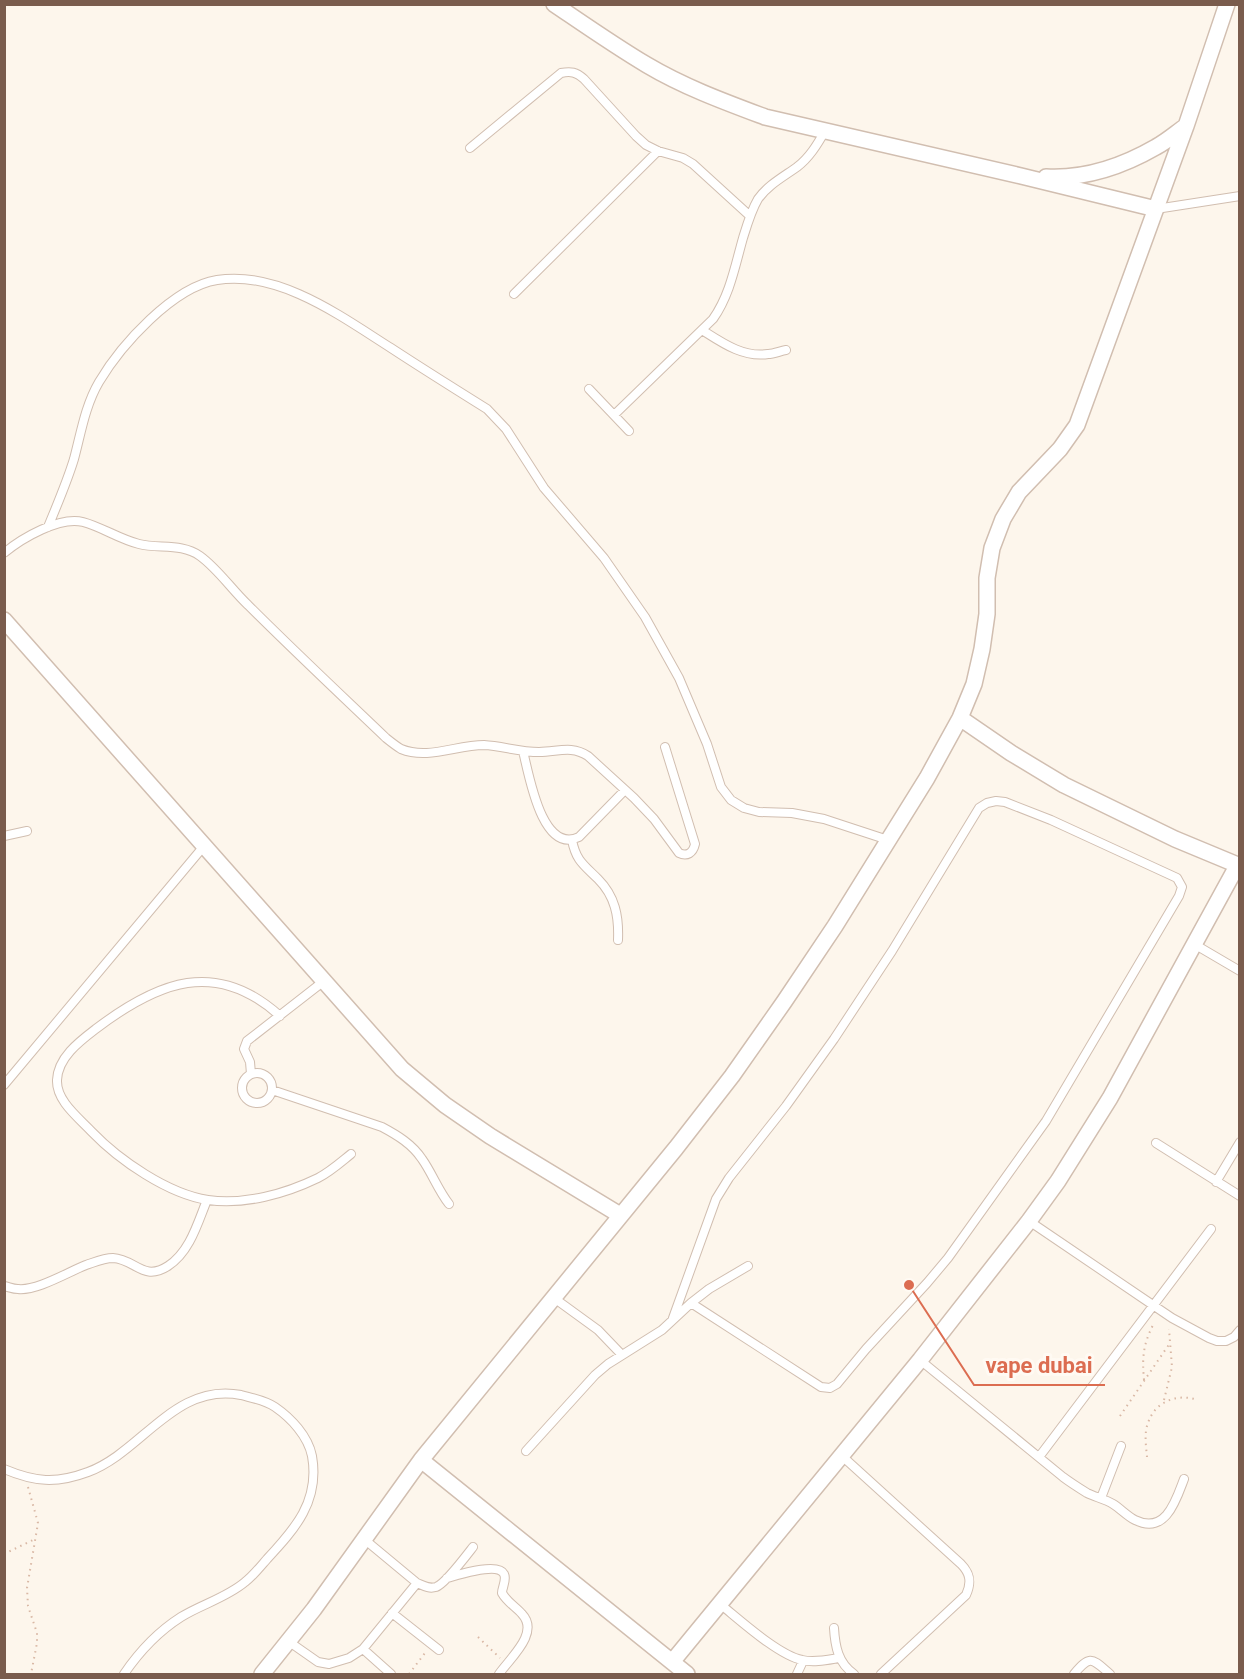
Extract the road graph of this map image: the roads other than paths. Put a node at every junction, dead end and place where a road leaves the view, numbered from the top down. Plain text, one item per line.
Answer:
1 (554, 4) edge
2 (1227, 4) edge
3 (1186, 126) junction
4 (825, 131) junction
5 (470, 148) dead end
6 (658, 151) junction
7 (1021, 176) junction
8 (1239, 196) edge
9 (1156, 209) junction
10 (750, 216) junction
11 (514, 294) dead end
12 (702, 330) junction
13 (786, 350) dead end
14 (589, 389) dead end
15 (614, 415) junction
16 (628, 431) dead end
17 (48, 527) junction
18 (4, 553) edge
19 (4, 620) edge
20 (960, 718) junction
21 (665, 747) dead end
22 (523, 751) junction
23 (625, 790) junction
24 (27, 831) dead end
25 (4, 836) edge
26 (572, 840) junction
27 (888, 840) junction
28 (204, 846) junction
29 (1238, 866) edge
30 (618, 940) dead end
31 (1194, 944) junction
32 (1239, 971) edge
33 (324, 981) junction
34 (280, 1016) junction
35 (251, 1074) junction
36 (4, 1086) edge
37 (272, 1090) junction
38 (1239, 1142) edge
39 (1156, 1143) dead end
40 (351, 1154) dead end
41 (1216, 1182) junction
42 (1239, 1197) edge
43 (207, 1200) junction
44 (449, 1204) dead end
45 (620, 1215) junction
46 (1029, 1221) junction
47 (1211, 1229) dead end
48 (748, 1266) dead end
49 (4, 1286) edge
50 (554, 1298) junction
51 (691, 1303) junction
52 (1154, 1304) junction
53 (674, 1318) junction
54 (1239, 1330) edge
55 (622, 1355) junction
56 (920, 1360) junction
57 (1121, 1446) dead end
58 (526, 1451) dead end
59 (842, 1456) junction
60 (1039, 1457) junction
61 (421, 1460) junction
62 (4, 1469) edge
63 (1184, 1479) dead end
64 (1101, 1498) junction
65 (364, 1539) junction
66 (473, 1547) dead end
67 (447, 1578) junction
68 (417, 1583) junction
69 (720, 1604) junction
70 (392, 1613) junction
71 (834, 1628) dead end
72 (288, 1641) junction
73 (363, 1649) junction
74 (439, 1650) dead end
75 (839, 1658) junction
76 (803, 1661) junction
77 (672, 1662) junction
78 (124, 1674) edge
79 (262, 1674) edge
80 (391, 1674) edge
81 (499, 1674) edge
82 (687, 1674) edge
83 (797, 1674) edge
84 (854, 1674) edge
85 (881, 1674) edge
86 (1074, 1674) edge
87 (1110, 1674) edge

1 - 4 street
2 - 3 street
3 - 7 street
3 - 9 street
4 - 7 street
4 - 10 lane
5 - 6 lane
6 - 10 lane
6 - 11 lane
7 - 9 street
8 - 9 lane
9 - 20 street
10 - 12 lane
12 - 13 lane
12 - 15 lane
14 - 15 lane
15 - 16 lane
17 - 18 lane
17 - 22 lane
17 - 27 lane
19 - 28 street
20 - 27 street
20 - 29 street
21 - 23 lane
22 - 23 lane
22 - 26 lane
23 - 26 lane
24 - 25 lane
26 - 30 lane
27 - 45 street
28 - 33 street
28 - 36 lane
29 - 31 street
31 - 32 lane
31 - 46 street
33 - 34 lane
33 - 45 street
34 - 35 lane
34 - 43 lane
35 - 37 lane
35 - 37 lane
37 - 44 lane
38 - 41 lane
39 - 41 lane
40 - 43 lane
41 - 42 lane
43 - 49 lane
45 - 50 street
46 - 52 lane
46 - 56 street
47 - 52 lane
48 - 51 lane
50 - 55 lane
50 - 61 street
51 - 53 lane
51 - 53 lane
52 - 54 lane
52 - 60 lane
53 - 55 lane
55 - 58 lane
56 - 59 street
56 - 60 lane
57 - 64 lane
59 - 69 street
59 - 85 lane
60 - 64 lane
61 - 65 street
61 - 77 street
62 - 78 lane
63 - 64 lane
65 - 68 lane
65 - 72 street
66 - 67 lane
67 - 68 lane
67 - 81 lane
68 - 70 lane
69 - 76 lane
69 - 77 street
70 - 73 lane
70 - 74 lane
71 - 75 lane
72 - 73 lane
72 - 79 street
73 - 80 lane
75 - 76 lane
75 - 84 lane
76 - 83 lane
77 - 82 street
86 - 87 lane

